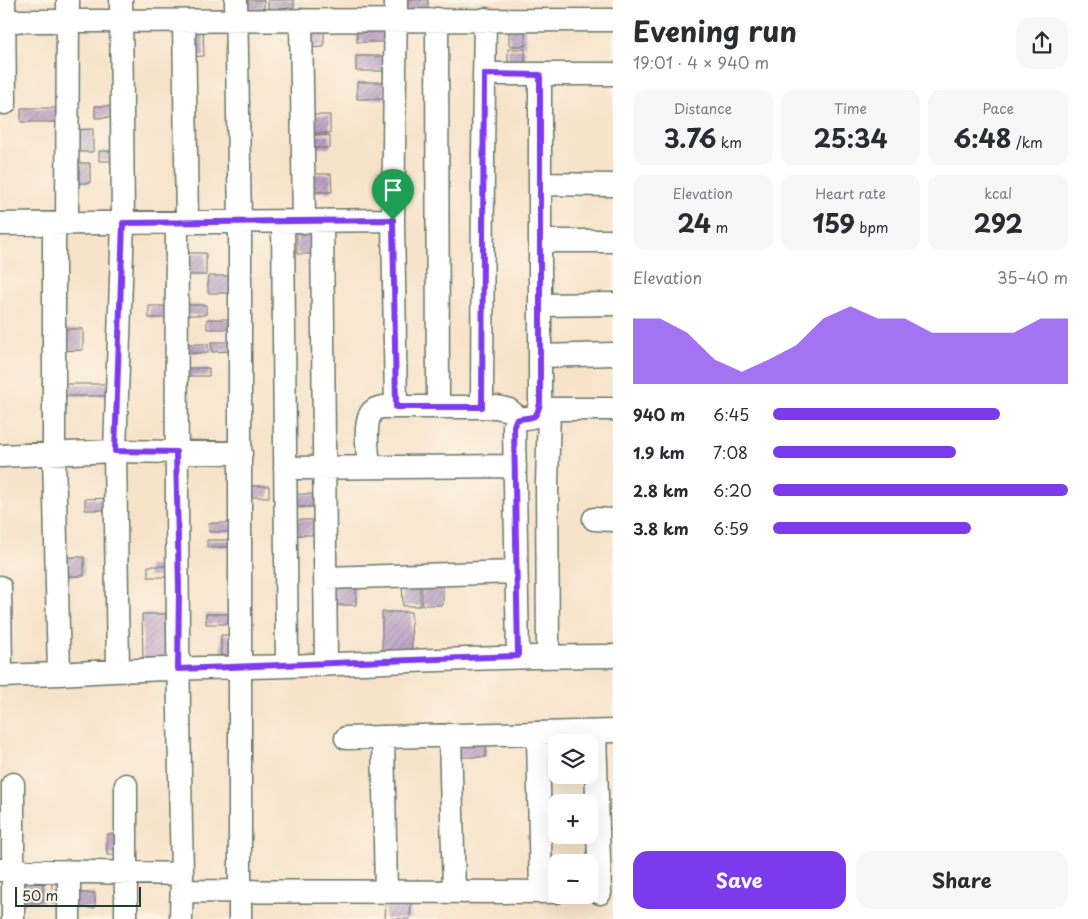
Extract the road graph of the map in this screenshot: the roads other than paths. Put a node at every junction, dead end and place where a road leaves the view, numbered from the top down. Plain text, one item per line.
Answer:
1 (395, 10) edge
2 (516, 10) edge
3 (578, 10) edge
4 (68, 11) edge
5 (121, 11) edge
6 (236, 11) edge
7 (2, 14) edge
8 (176, 14) edge
9 (437, 19) junction
10 (485, 19) junction
11 (302, 20) junction
12 (613, 20) edge
13 (484, 74) junction
14 (613, 74) edge
15 (540, 75) junction
16 (5, 102) dead end
17 (540, 184) junction
18 (613, 185) edge
19 (393, 220) junction
20 (240, 222) junction
21 (303, 222) junction
22 (123, 223) junction
23 (182, 223) junction
24 (0, 224) edge
25 (61, 224) junction
26 (540, 241) junction
27 (613, 241) edge
28 (613, 304) edge
29 (540, 305) junction
30 (613, 354) edge
31 (540, 356) junction
32 (396, 407) junction
33 (438, 407) junction
34 (482, 407) junction
35 (613, 409) edge
36 (536, 412) junction
37 (115, 451) junction
38 (176, 452) junction
39 (54, 453) junction
40 (241, 453) junction
41 (0, 456) edge
42 (515, 466) junction
43 (369, 467) junction
44 (285, 468) junction
45 (323, 468) junction
46 (516, 572) junction
47 (325, 578) junction
48 (0, 587) edge
49 (518, 656) junction
50 (548, 656) junction
51 (613, 656) edge
52 (326, 663) junction
53 (241, 666) junction
54 (287, 666) junction
55 (178, 669) junction
56 (118, 670) junction
57 (59, 674) junction
58 (1, 676) edge
59 (604, 732) edge
60 (538, 733) junction
61 (450, 735) junction
62 (383, 737) junction
63 (346, 738) dead end
64 (13, 784) dead end
65 (126, 785) dead end
66 (6, 870) edge
67 (69, 872) junction
68 (126, 873) junction
69 (548, 878) edge
70 (182, 882) junction
71 (240, 891) junction
72 (386, 892) junction
73 (454, 892) junction
74 (548, 892) edge
75 (601, 893) edge
76 (13, 919) edge
77 (69, 919) edge
78 (126, 919) edge
79 (181, 919) edge
80 (240, 919) edge

1 - 9 street
1 - 11 street
1 - 19 street
2 - 3 street
2 - 10 street
3 - 12 street
4 - 5 street
4 - 7 street
4 - 25 street
5 - 8 street
5 - 22 street
6 - 8 street
6 - 11 street
6 - 20 street
7 - 16 street
8 - 23 street
9 - 10 street
9 - 33 street
10 - 13 street
11 - 21 street
13 - 15 street
13 - 34 street
14 - 15 street
15 - 17 street
17 - 18 street
17 - 26 street
19 - 21 street
19 - 32 street
20 - 21 street
20 - 23 street
20 - 40 street
21 - 44 street
21 - 45 street
22 - 23 street
22 - 25 street
22 - 37 street
23 - 38 street
24 - 25 street
25 - 39 street
26 - 27 street
26 - 29 street
28 - 29 street
29 - 31 street
30 - 31 street
31 - 36 street
32 - 33 street
32 - 43 street
33 - 34 street
34 - 36 street
35 - 36 street
36 - 42 street
36 - 50 street
37 - 38 street
37 - 39 street
37 - 56 street
38 - 40 street
38 - 55 street
39 - 41 street
39 - 57 street
40 - 53 street
42 - 43 street
42 - 46 street
43 - 45 street
44 - 45 street
44 - 54 street
45 - 47 street
46 - 47 street
46 - 49 street
47 - 52 street
48 - 58 street
49 - 50 street
49 - 52 street
50 - 51 street
52 - 54 street
53 - 54 street
53 - 55 street
53 - 71 street
55 - 56 street
55 - 70 street
56 - 57 street
57 - 58 street
59 - 60 street
59 - 75 street
60 - 61 street
60 - 69 street
61 - 62 street
61 - 73 street
62 - 63 street
62 - 72 street
64 - 66 street
65 - 68 street
66 - 67 street
66 - 76 street
67 - 68 street
67 - 77 street
68 - 70 street
68 - 78 street
70 - 71 street
70 - 79 street
71 - 72 street
71 - 80 street
72 - 73 street
73 - 74 street

